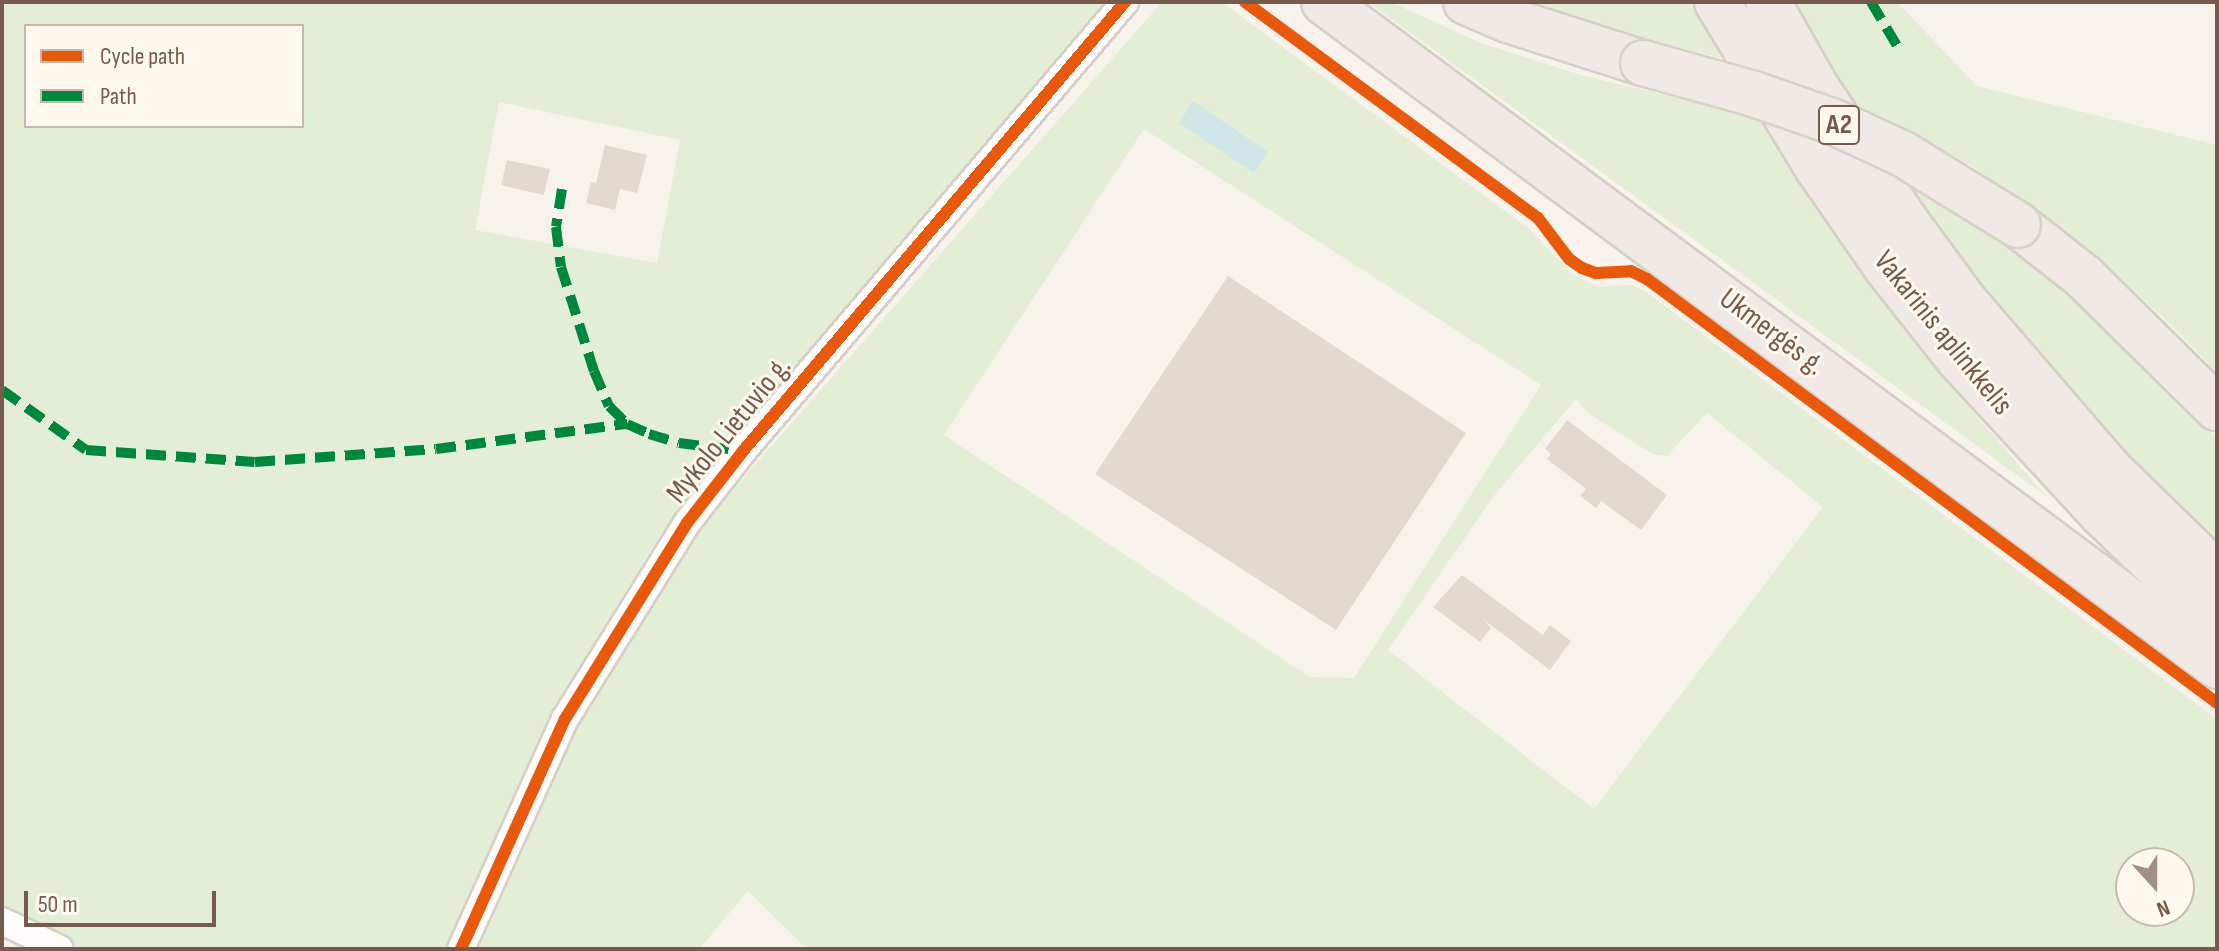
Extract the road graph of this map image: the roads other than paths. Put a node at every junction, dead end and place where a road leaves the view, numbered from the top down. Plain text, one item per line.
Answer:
1 (1125, 2) edge
2 (1324, 2) edge
3 (1466, 2) edge
4 (1717, 2) edge
5 (1768, 2) edge
6 (2217, 408) edge
7 (2217, 574) edge
8 (2217, 624) edge
9 (2217, 666) edge
10 (2, 921) edge
11 (60, 949) edge
12 (461, 949) edge

1 - 12 street, Mykolo Lietuvio g.
2 - 9 highway, Ukmergės g.
3 - 6 highway, A2, bridge
4 - 8 highway, Vakarinis aplinkkelis
5 - 7 highway, Vakarinis aplinkkelis
10 - 11 street

